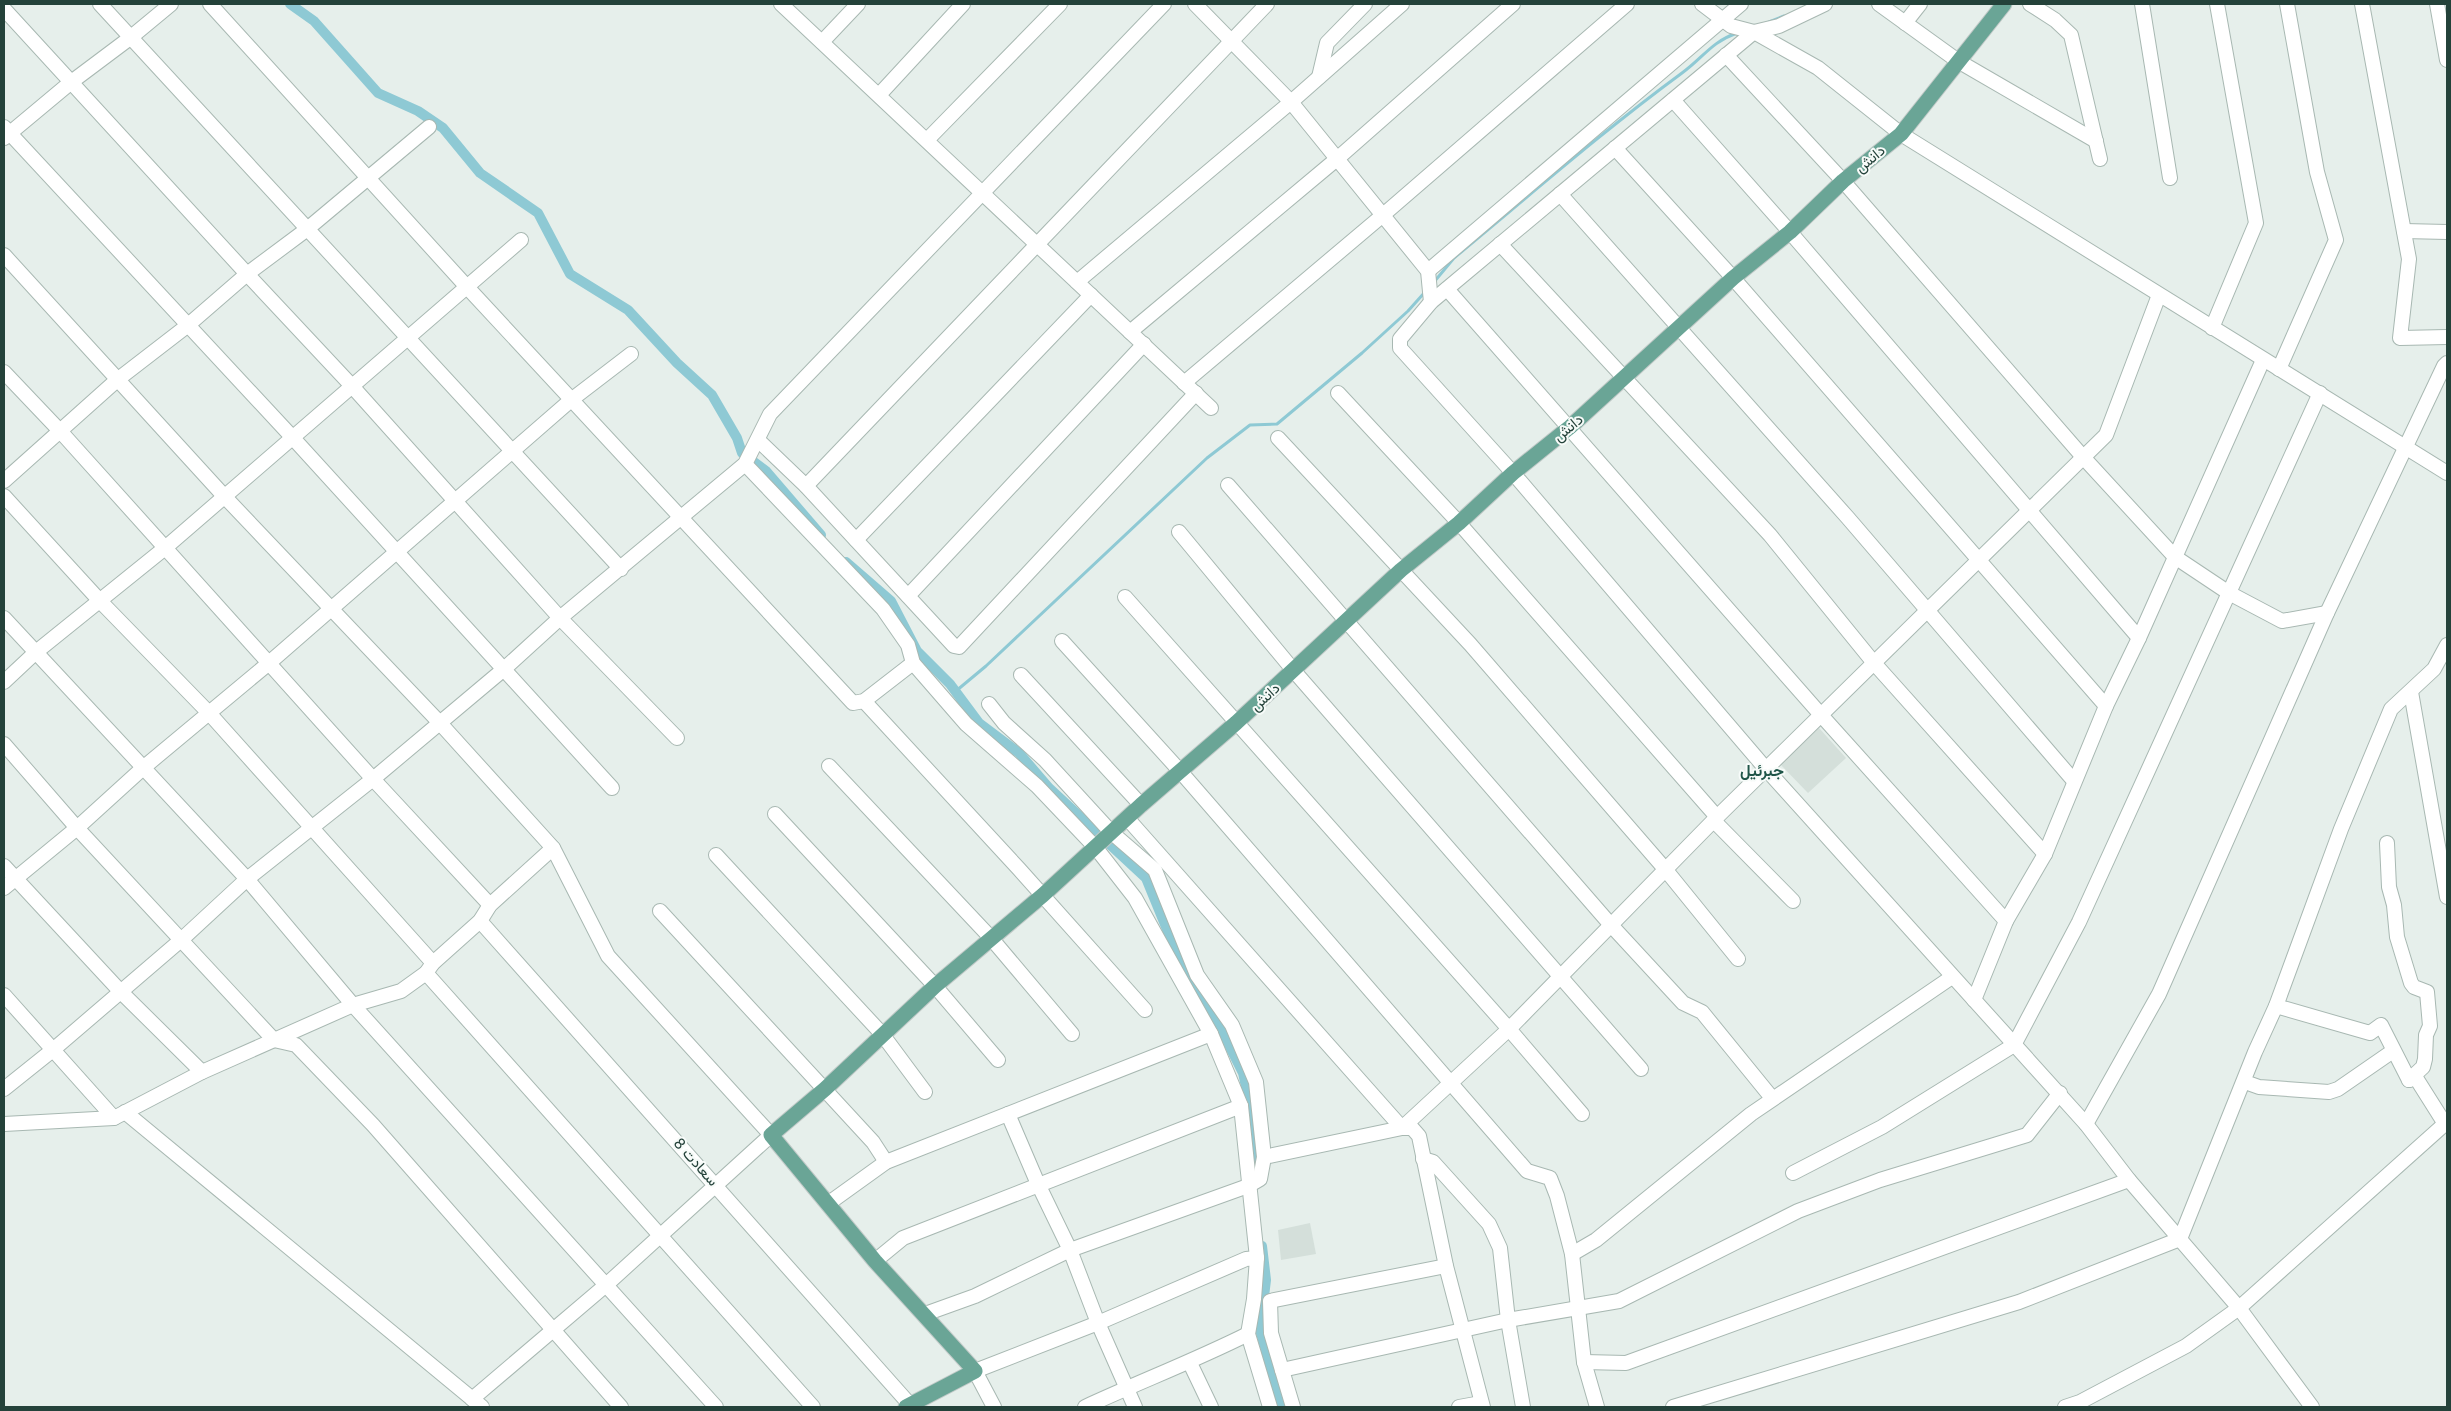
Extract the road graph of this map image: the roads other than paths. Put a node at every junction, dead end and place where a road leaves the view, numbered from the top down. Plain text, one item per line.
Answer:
1 (100, 4) edge
2 (171, 4) edge
3 (210, 4) edge
4 (781, 4) edge
5 (858, 4) edge
6 (963, 4) edge
7 (1060, 4) edge
8 (1164, 4) edge
9 (1196, 4) edge
10 (1267, 4) edge
11 (1365, 4) edge
12 (1402, 4) edge
13 (1514, 4) edge
14 (1627, 4) edge
15 (1702, 4) edge
16 (1741, 4) edge
17 (1825, 4) edge
18 (1879, 4) edge
19 (1920, 4) edge
20 (2004, 4) edge
21 (2030, 4) edge
22 (2142, 4) edge
23 (2217, 4) edge
24 (2287, 4) edge
25 (2362, 4) edge
26 (2437, 4) edge
27 (4, 9) edge
28 (1727, 23) junction
29 (1906, 23) junction
30 (1754, 32) junction
31 (130, 38) junction
32 (1231, 40) junction
33 (822, 42) junction
34 (1726, 55) junction
35 (2447, 60) edge
36 (1958, 61) junction
37 (1319, 76) junction
38 (70, 83) junction
39 (879, 95) junction
40 (1673, 100) junction
41 (1291, 102) junction
42 (429, 127) dead end
43 (6, 133) edge
44 (1901, 134) junction
45 (927, 140) junction
46 (2096, 141) junction
47 (1615, 148) junction
48 (1338, 158) junction
49 (2100, 159) dead end
50 (368, 177) junction
51 (2170, 178) dead end
52 (1843, 181) junction
53 (983, 193) junction
54 (1560, 194) junction
55 (1383, 215) junction
56 (306, 230) junction
57 (2404, 231) junction
58 (1790, 232) junction
59 (2447, 232) edge
60 (522, 240) dead end
61 (1500, 244) junction
62 (1038, 245) junction
63 (4, 255) edge
64 (1428, 271) junction
65 (246, 274) junction
66 (1733, 278) junction
67 (1077, 282) junction
68 (467, 287) junction
69 (1447, 289) junction
70 (1091, 294) junction
71 (2159, 295) junction
72 (1430, 302) junction
73 (187, 326) junction
74 (1679, 327) junction
75 (2212, 328) junction
76 (1130, 332) junction
77 (2447, 337) edge
78 (410, 338) junction
79 (1144, 344) junction
80 (631, 354) dead end
81 (2263, 360) junction
82 (2447, 363) edge
83 (2279, 370) junction
84 (4, 372) edge
85 (1624, 379) junction
86 (117, 380) junction
87 (1184, 382) junction
88 (351, 385) junction
89 (1338, 393) dead end
90 (2320, 393) junction
91 (1196, 394) junction
92 (571, 400) junction
93 (1211, 408) dead end
94 (1570, 427) junction
95 (61, 432) junction
96 (293, 438) junction
97 (1278, 438) dead end
98 (758, 440) junction
99 (2407, 448) junction
100 (514, 452) junction
101 (2083, 457) junction
102 (745, 464) junction
103 (2447, 473) edge
104 (1513, 474) junction
105 (4, 481) edge
106 (1228, 485) dead end
107 (806, 486) junction
108 (4, 496) edge
109 (224, 496) junction
110 (456, 501) junction
111 (2029, 511) junction
112 (679, 518) junction
113 (1459, 523) junction
114 (1179, 532) dead end
115 (856, 540) junction
116 (164, 548) junction
117 (398, 552) junction
118 (2175, 556) junction
119 (1978, 561) junction
120 (621, 569) junction
121 (1402, 570) junction
122 (2229, 593) junction
123 (908, 596) junction
124 (1125, 597) dead end
125 (100, 602) junction
126 (332, 609) junction
127 (1927, 610) junction
128 (2327, 613) junction
129 (4, 618) edge
130 (560, 618) junction
131 (1346, 621) junction
132 (2139, 638) junction
133 (1062, 641) dead end
134 (2447, 645) edge
135 (36, 652) junction
136 (269, 664) junction
137 (913, 664) junction
138 (1874, 664) junction
139 (504, 669) junction
140 (1294, 671) junction
141 (1021, 675) dead end
142 (4, 682) edge
143 (2411, 692) junction
144 (864, 700) junction
145 (989, 704) dead end
146 (2106, 706) junction
147 (209, 713) junction
148 (1821, 715) junction
149 (439, 722) junction
150 (1236, 723) junction
151 (677, 738) dead end
152 (4, 744) edge
153 (829, 766) dead end
154 (144, 768) junction
155 (1766, 769) junction
156 (1180, 771) junction
157 (373, 779) junction
158 (2074, 781) junction
159 (612, 788) dead end
160 (1141, 805) junction
161 (775, 814) dead end
162 (1127, 818) junction
163 (1716, 819) junction
164 (77, 828) junction
165 (312, 829) junction
166 (1111, 832) junction
167 (2387, 843) dead end
168 (553, 848) junction
169 (1096, 848) junction
170 (2045, 854) junction
171 (716, 855) dead end
172 (4, 866) edge
173 (1665, 870) junction
174 (15, 878) junction
175 (247, 879) junction
176 (4, 888) edge
177 (1043, 895) junction
178 (2447, 897) edge
179 (1793, 902) dead end
180 (490, 905) junction
181 (660, 911) dead end
182 (480, 921) junction
183 (2006, 921) junction
184 (1610, 924) junction
185 (990, 938) junction
186 (181, 940) junction
187 (1738, 959) dead end
188 (429, 968) junction
189 (1560, 976) junction
190 (1952, 977) junction
191 (935, 986) junction
192 (120, 991) junction
193 (4, 994) edge
194 (1974, 1000) junction
195 (353, 1005) junction
196 (2276, 1006) junction
197 (1145, 1010) dead end
198 (1509, 1029) junction
199 (882, 1034) junction
200 (1072, 1034) dead end
201 (1211, 1034) junction
202 (274, 1040) junction
203 (2014, 1045) junction
204 (54, 1049) junction
205 (2393, 1051) junction
206 (998, 1060) dead end
207 (1641, 1069) dead end
208 (202, 1072) junction
209 (2409, 1080) junction
210 (1451, 1082) junction
211 (2245, 1082) junction
212 (4, 1089) edge
213 (825, 1089) junction
214 (925, 1092) dead end
215 (2060, 1093) junction
216 (1772, 1098) junction
217 (1241, 1106) junction
218 (1008, 1114) junction
219 (1582, 1114) dead end
220 (120, 1115) junction
221 (2446, 1123) edge
222 (4, 1124) edge
223 (2086, 1124) junction
224 (1402, 1128) junction
225 (771, 1135) junction
226 (1264, 1157) junction
227 (1423, 1159) junction
228 (886, 1162) junction
229 (1793, 1173) dead end
230 (2129, 1180) junction
231 (715, 1184) junction
232 (1038, 1184) junction
233 (1248, 1186) junction
234 (829, 1203) junction
235 (661, 1236) junction
236 (2180, 1239) junction
237 (1070, 1250) junction
238 (1572, 1254) junction
239 (1257, 1258) junction
240 (875, 1261) junction
241 (1446, 1266) junction
242 (606, 1285) junction
243 (1580, 1308) junction
244 (2239, 1308) junction
245 (925, 1314) junction
246 (1508, 1320) junction
247 (1098, 1323) junction
248 (553, 1331) junction
249 (1462, 1332) junction
250 (1248, 1334) junction
251 (1584, 1362) junction
252 (1190, 1363) junction
253 (1282, 1370) junction
254 (975, 1371) junction
255 (1126, 1388) junction
256 (1711, 1402) edge
257 (477, 1403) edge
258 (1482, 1405) edge
259 (2081, 1405) edge
260 (909, 1406) edge
261 (621, 1407) edge
262 (716, 1407) edge
263 (813, 1407) edge
264 (994, 1407) edge
265 (1085, 1407) edge
266 (1135, 1407) edge
267 (1211, 1407) edge
268 (1270, 1407) edge
269 (1293, 1407) edge
270 (1459, 1407) edge
271 (1523, 1407) edge
272 (1597, 1407) edge
273 (1673, 1407) edge
274 (2065, 1407) edge
275 (2312, 1407) edge

1 - 31 street
2 - 31 street
3 - 50 street
4 - 33 street
5 - 33 street
6 - 39 street
7 - 45 street
8 - 53 street
9 - 32 street
10 - 32 street
11 - 37 street
12 - 37 street
13 - 48 street
14 - 55 street
15 - 28 street
16 - 28 street
17 - 30 street
18 - 29 street
19 - 29 street
20 - 36 main road, دانش
21 - 46 street
22 - 51 street
23 - 75 street
24 - 83 street
25 - 57 street
26 - 35 street
27 - 38 street
28 - 30 street
28 - 64 street
29 - 36 street
30 - 34 street
30 - 44 street
31 - 38 street
31 - 56 street
32 - 41 street
32 - 62 street
33 - 39 street
34 - 40 street
34 - 52 street
36 - 44 main road, دانش
36 - 46 street
37 - 41 street
38 - 43 street
38 - 65 street
39 - 45 street
40 - 47 street
40 - 58 street
41 - 48 street
41 - 67 street
42 - 50 street
43 - 73 street
44 - 52 main road, دانش
44 - 71 street
45 - 53 street
46 - 49 street
47 - 54 street
47 - 66 street
48 - 55 street
48 - 76 street
50 - 56 street
50 - 68 street
52 - 58 main road, دانش
52 - 101 street
53 - 62 street
53 - 98 street
54 - 61 street
54 - 74 street
55 - 64 street
55 - 87 street
56 - 65 street
56 - 78 street
57 - 59 street
57 - 77 street
58 - 66 main road, دانش
58 - 111 street
60 - 68 street
61 - 69 street
61 - 85 street
62 - 67 street
62 - 107 street
63 - 86 street
64 - 72 street
65 - 73 street
65 - 88 street
66 - 74 main road, دانش
66 - 119 street
67 - 70 street
68 - 78 street
68 - 92 street
69 - 72 street
69 - 94 street
70 - 76 street
70 - 115 street
71 - 75 street
71 - 101 street
72 - 104 street
73 - 86 street
73 - 96 street
74 - 85 main road, دانش
74 - 127 street
75 - 81 street
76 - 79 street
78 - 88 street
78 - 100 street
79 - 87 street
79 - 123 street
80 - 92 street
81 - 83 street
81 - 118 street
82 - 99 street
83 - 90 street
84 - 95 street
85 - 94 main road, دانش
85 - 138 street
86 - 95 street
86 - 109 street
87 - 91 street
88 - 96 street
88 - 110 street
89 - 113 street
90 - 99 street
90 - 122 street
91 - 93 street
91 - 123 street
92 - 100 street
92 - 112 street
94 - 104 main road, دانش
94 - 148 street
95 - 105 street
95 - 116 street
96 - 109 street
96 - 117 street
97 - 121 street
98 - 102 street
98 - 107 street
99 - 103 street
99 - 128 street
100 - 110 street
100 - 120 street
101 - 111 street
101 - 118 street
102 - 112 street
102 - 137 street
104 - 113 main road, دانش
104 - 155 street
106 - 131 street
107 - 115 street
108 - 125 street
109 - 116 street
109 - 126 street
110 - 117 street
110 - 130 street
111 - 119 street
111 - 132 street
112 - 120 street
112 - 144 street
113 - 121 main road, دانش
113 - 163 street
114 - 140 street
115 - 123 street
116 - 125 street
116 - 136 street
117 - 126 street
117 - 139 street
118 - 122 street
118 - 132 street
119 - 127 street
119 - 146 street
120 - 130 street
121 - 131 main road, دانش
121 - 173 street
122 - 128 street
122 - 203 street
124 - 150 street
125 - 135 street
125 - 147 street
126 - 136 street
126 - 149 street
127 - 138 street
127 - 158 street
128 - 223 street
129 - 135 street
130 - 139 street
130 - 151 street
131 - 140 main road, دانش
131 - 184 street
132 - 146 street
133 - 156 street
134 - 143 street
135 - 142 street
135 - 154 street
136 - 147 street
136 - 157 street
137 - 144 street
137 - 169 street
138 - 148 street
138 - 170 street
139 - 149 street
139 - 159 street
140 - 150 main road, دانش
140 - 189 street
141 - 160 street
143 - 178 street
143 - 196 street
144 - 177 street
145 - 166 street
146 - 158 street
147 - 154 street
147 - 165 street
148 - 155 street
148 - 183 street
149 - 157 street
149 - 168 street
150 - 156 main road, دانش
150 - 198 street
152 - 164 street
153 - 185 street
154 - 164 street
154 - 175 street
155 - 163 street
155 - 190 street
156 - 160 main road, دانش
156 - 210 street
157 - 165 street
157 - 180 street
158 - 170 street
160 - 162 main road, دانش
161 - 191 street
162 - 166 main road, دانش
162 - 224 street
163 - 173 street
163 - 179 street
164 - 174 street
164 - 186 street
165 - 175 street
165 - 188 street
166 - 169 main road, دانش
166 - 226 street
167 - 209 street
168 - 180 street
168 - 225 street
169 - 177 main road, دانش
169 - 201 street
170 - 183 street
171 - 199 street
172 - 174 street
173 - 184 street
173 - 187 street
174 - 176 street
174 - 192 street
175 - 186 street
175 - 195 street
177 - 185 main road, دانش
177 - 197 street
180 - 182 street
181 - 213 street
182 - 188 street
182 - 231 street, سعادت 8
183 - 194 street
184 - 189 street
184 - 216 street
185 - 191 main road, دانش
185 - 200 street
186 - 192 street
186 - 202 street
188 - 195 street
188 - 235 street
189 - 198 street
189 - 207 street
190 - 194 street
190 - 216 street
191 - 199 main road, دانش
191 - 206 street
192 - 204 street
192 - 208 street
193 - 204 street
194 - 203 street
195 - 202 street
195 - 242 street
196 - 205 street
196 - 211 street
198 - 210 street
198 - 219 street
199 - 213 main road, دانش
199 - 214 street
201 - 217 street
201 - 218 street
202 - 208 street
202 - 248 street
203 - 215 street
203 - 229 street
204 - 212 street
204 - 220 street
205 - 209 street
205 - 211 street
208 - 220 street
209 - 221 street
210 - 224 street
210 - 238 street
211 - 236 street
213 - 225 main road, دانش
213 - 228 street
215 - 223 street
215 - 243 street
216 - 238 street
217 - 232 street
217 - 233 street
218 - 228 street
218 - 232 street
220 - 222 street
220 - 257 street
221 - 244 street
223 - 230 street
224 - 226 street
224 - 227 street
225 - 231 street
225 - 234 main road
226 - 233 street
227 - 241 street
227 - 246 street
228 - 234 street
230 - 236 street
230 - 251 street
231 - 235 street
231 - 260 street, سعادت 8
232 - 237 street
232 - 240 street
233 - 237 street
233 - 239 street
234 - 240 main road
235 - 242 street
235 - 263 street
236 - 244 street
236 - 256 street
237 - 245 street
237 - 247 street
238 - 243 street
239 - 247 street
239 - 250 street
240 - 245 main road
241 - 249 street
241 - 253 street
242 - 248 street
242 - 262 street
243 - 246 street
243 - 251 street
244 - 259 street
244 - 275 street
245 - 254 main road
246 - 249 street
246 - 271 street
247 - 254 street
247 - 255 street
248 - 257 street
248 - 261 street
249 - 253 street
249 - 258 street
250 - 252 street
250 - 268 street
251 - 272 street
252 - 255 street
252 - 267 street
253 - 269 street
254 - 260 main road
254 - 264 street
255 - 265 street
255 - 266 street
256 - 273 street
258 - 270 street
259 - 274 street

